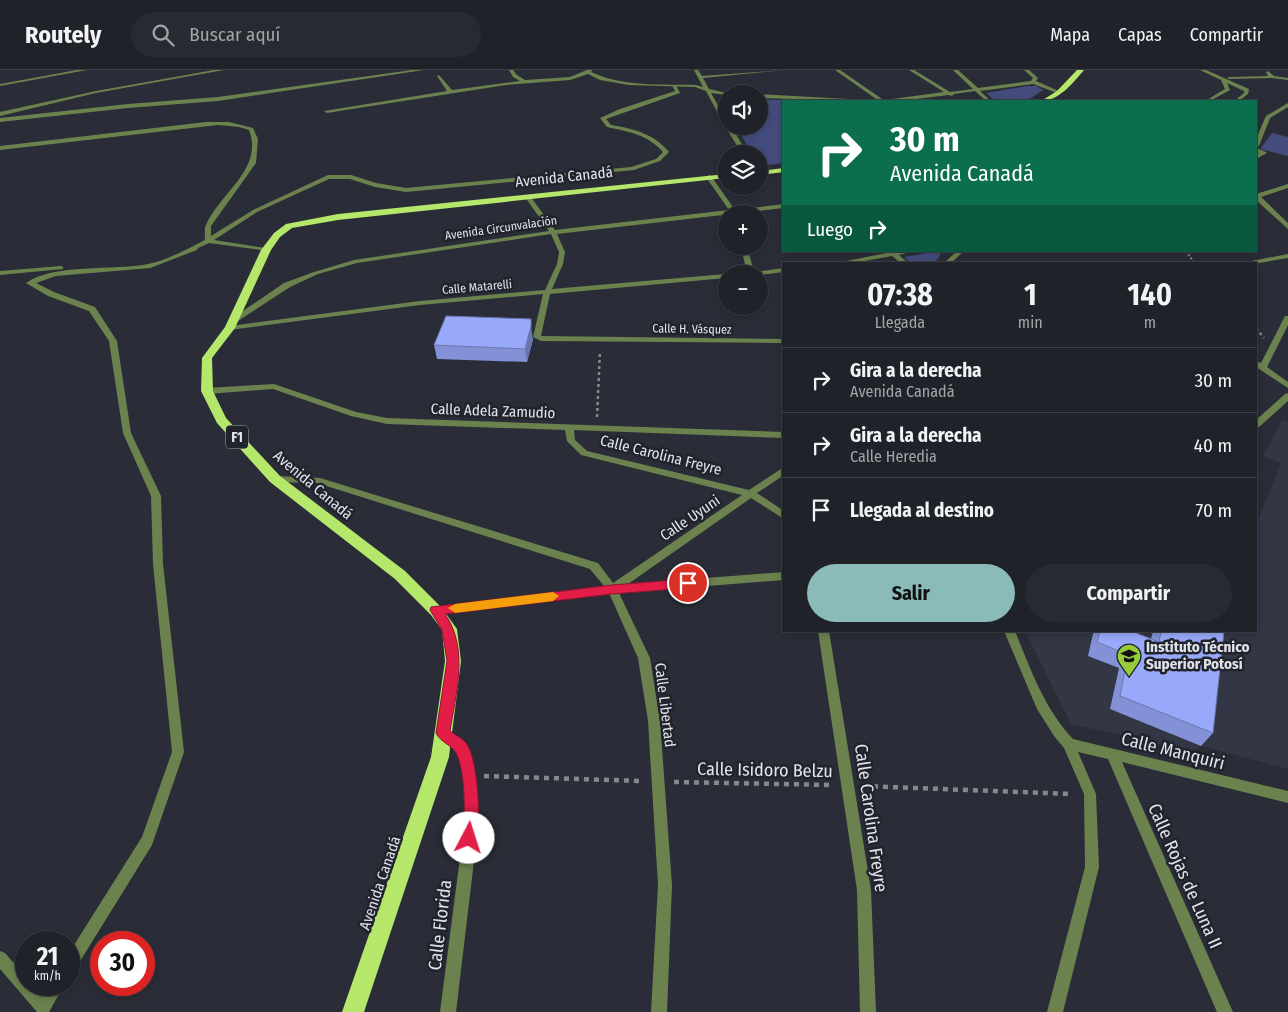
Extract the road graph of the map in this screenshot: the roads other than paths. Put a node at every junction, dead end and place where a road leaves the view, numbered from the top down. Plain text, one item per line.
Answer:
1 (85, 70) edge
2 (222, 70) edge
3 (365, 70) edge
4 (422, 70) edge
5 (511, 70) edge
6 (696, 70) edge
7 (784, 70) edge
8 (837, 70) edge
9 (912, 70) edge
10 (954, 70) edge
11 (1026, 70) edge
12 (1080, 70) edge
13 (1202, 70) edge
14 (1265, 70) edge
15 (589, 71) edge
16 (757, 71) edge
17 (438, 76) dead end
18 (701, 77) junction
19 (1272, 77) junction
20 (1223, 78) junction
21 (1288, 79) edge
22 (359, 80) junction
23 (1035, 80) junction
24 (525, 82) junction
25 (0, 85) edge
26 (674, 86) junction
27 (709, 91) junction
28 (977, 91) junction
29 (718, 92) edge
30 (1059, 92) junction
31 (451, 93) junction
32 (952, 95) junction
33 (768, 96) edge
34 (831, 100) edge
35 (881, 100) edge
36 (902, 100) edge
37 (987, 100) edge
38 (1046, 100) edge
39 (1209, 100) edge
40 (1237, 100) edge
41 (1288, 105) edge
42 (718, 108) edge
43 (327, 111) dead end
44 (0, 114) edge
45 (0, 120) edge
46 (1257, 144) edge
47 (0, 148) edge
48 (1257, 150) edge
49 (1257, 156) edge
50 (782, 170) edge
51 (768, 171) edge
52 (718, 177) edge
53 (709, 178) junction
54 (1288, 186) edge
55 (1258, 196) edge
56 (528, 197) junction
57 (729, 205) edge
58 (782, 206) edge
59 (768, 208) edge
60 (718, 215) edge
61 (1288, 227) edge
62 (553, 232) junction
63 (208, 241) junction
64 (195, 249) junction
65 (266, 250) junction
66 (960, 252) edge
67 (889, 253) edge
68 (1288, 256) edge
69 (844, 262) edge
70 (903, 262) edge
71 (948, 262) edge
72 (1251, 262) edge
73 (782, 270) edge
74 (0, 272) edge
75 (768, 272) edge
76 (718, 277) edge
77 (547, 293) junction
78 (1288, 318) edge
79 (232, 323) junction
80 (782, 341) edge
81 (1260, 365) edge
82 (1288, 386) edge
83 (207, 390) junction
84 (1288, 396) edge
85 (1257, 423) edge
86 (569, 428) junction
87 (782, 435) edge
88 (782, 472) edge
89 (276, 479) junction
90 (752, 494) junction
91 (782, 515) edge
92 (782, 576) edge
93 (612, 589) junction
94 (436, 610) junction
95 (823, 632) edge
96 (1009, 632) edge
97 (443, 733) junction
98 (1069, 744) junction
99 (1112, 754) junction
100 (1288, 797) edge
101 (80, 948) edge
102 (0, 958) edge
103 (15, 975) edge
104 (33, 996) edge
105 (50, 996) edge
106 (353, 1012) edge
107 (448, 1012) edge
108 (659, 1012) edge
109 (868, 1012) edge
110 (1055, 1012) edge
111 (1225, 1012) edge

1 - 25 street
2 - 44 street
3 - 22 street
4 - 22 street
5 - 24 street
6 - 18 street
7 - 16 street
8 - 35 street
9 - 32 street
10 - 28 street
11 - 23 street
12 - 30 highway
13 - 20 street
14 - 19 street
15 - 24 street
15 - 26 street
16 - 18 street
17 - 31 street
18 - 27 street
19 - 20 street
19 - 21 street
20 - 39 street
20 - 40 street
22 - 45 street
23 - 28 street
23 - 30 street
24 - 31 street
26 - 27 street
26 - 63 street
27 - 29 street
27 - 42 street
28 - 32 street
28 - 37 street
30 - 38 highway
31 - 43 street
32 - 36 street
33 - 34 street
41 - 46 street
47 - 63 street
48 - 49 street
50 - 51 highway
52 - 53 highway, Avenida Canadá / F1
53 - 56 highway, Avenida Canadá / F1
53 - 57 street
54 - 55 street
55 - 61 street
56 - 62 street
56 - 65 highway, Avenida Canadá / F1
58 - 59 street, Avenida Circunvalación
60 - 62 street, Avenida Circunvalación
62 - 77 street
62 - 79 street, Avenida Circunvalación
63 - 64 street
63 - 65 street
64 - 74 street
64 - 101 street
65 - 79 highway, Avenida Canadá / F1
66 - 71 street
67 - 69 street
67 - 70 street
68 - 72 street
73 - 75 street
76 - 77 street, Calle Matarelli
77 - 79 street, Calle Matarelli
77 - 80 street, Calle H. Vásquez
78 - 81 street
79 - 83 highway, Avenida Canadá / F1
81 - 82 street
83 - 86 street, Calle Adela Zamudio
83 - 89 highway, Avenida Canadá / F1
84 - 85 street
86 - 87 street, Calle Adela Zamudio
86 - 90 street, Calle Carolina Freyre
88 - 90 street, Calle Uyuni
89 - 93 street, Calle Libertad
89 - 94 highway, Avenida Canadá / F1
90 - 91 street, Calle Carolina Freyre
90 - 93 street, Calle Uyuni
92 - 93 street
93 - 94 street
93 - 108 street, Calle Libertad
94 - 97 highway, Avenida Canadá / F1
95 - 109 street, Calle Carolina Freyre
96 - 98 street, Calle Manquiri
97 - 106 highway, Avenida Canadá / F1
97 - 107 street, Calle Florida
98 - 99 street, Calle Manquiri
98 - 110 street
99 - 100 street, Calle Manquiri
99 - 111 street, Calle Rojas de Luna II
102 - 103 street
104 - 105 street

